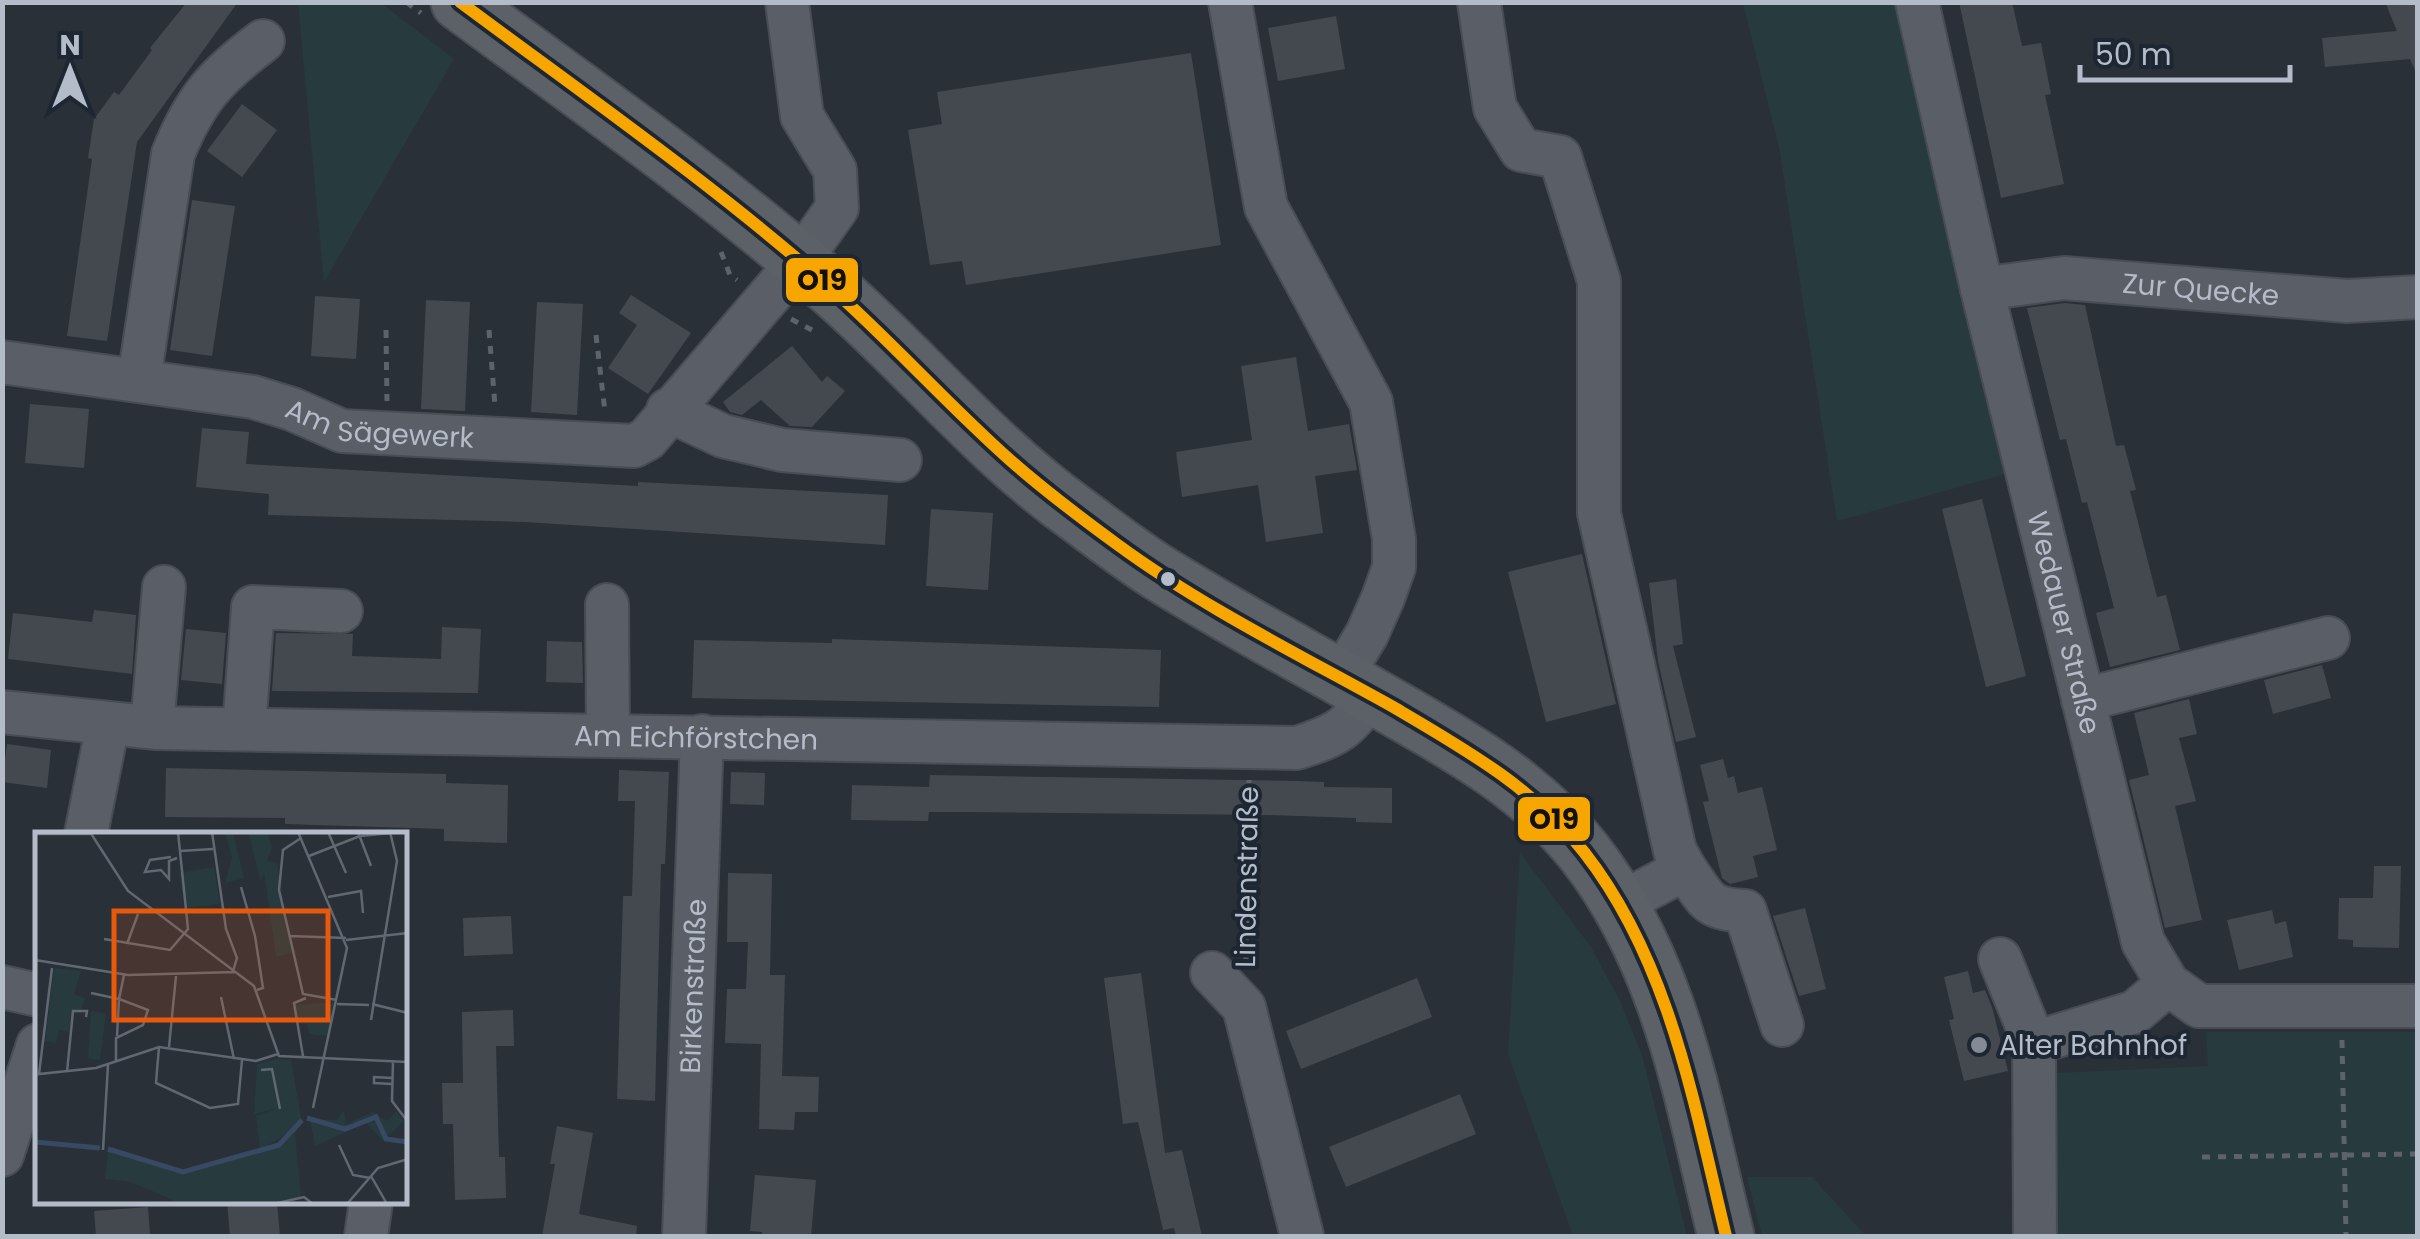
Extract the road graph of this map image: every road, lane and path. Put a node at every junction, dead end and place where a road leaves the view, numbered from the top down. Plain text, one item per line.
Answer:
1 (459, 2) edge
2 (787, 2) edge
3 (1230, 2) edge
4 (1479, 2) edge
5 (1917, 2) edge
6 (263, 41) dead end
7 (800, 260) junction
8 (1982, 289) junction
9 (2418, 297) edge
10 (386, 330) dead end
11 (489, 330) dead end
12 (596, 335) dead end
13 (2, 362) edge
14 (139, 380) junction
15 (668, 410) junction
16 (388, 434) junction
17 (498, 440) junction
18 (608, 445) junction
19 (900, 460) dead end
20 (164, 587) dead end
21 (607, 604) dead end
22 (341, 611) dead end
23 (2328, 638) dead end
24 (1356, 686) junction
25 (2083, 700) junction
26 (2, 712) edge
27 (108, 724) junction
28 (152, 727) junction
29 (244, 729) junction
30 (608, 734) junction
31 (702, 736) junction
32 (1249, 747) junction
33 (86, 832) edge
34 (1686, 869) junction
35 (1621, 903) junction
36 (2000, 958) dead end
37 (1212, 973) dead end
38 (2168, 984) junction
39 (2, 988) edge
40 (35, 994) edge
41 (2342, 1006) junction
42 (2418, 1006) edge
43 (1244, 1007) junction
44 (1782, 1025) dead end
45 (2034, 1042) junction
46 (35, 1054) edge
47 (2418, 1154) edge
48 (2, 1155) edge
49 (2345, 1155) junction
50 (2202, 1157) dead end
51 (371, 1204) edge
52 (366, 1236) edge
53 (684, 1236) edge
54 (1302, 1236) edge
55 (1726, 1236) edge
56 (2035, 1236) edge
57 (2346, 1236) edge

1 - 7 main road
2 - 7 street, Am Sägewerk
3 - 24 street, Am Eichförstchen
4 - 34 street
5 - 8 street, Wedauer Straße
6 - 14 street
7 - 15 street, Am Sägewerk
7 - 24 main road
8 - 9 street, Zur Quecke
8 - 25 street, Wedauer Straße
10 - 16 path
11 - 17 path
12 - 18 path
13 - 14 street, Am Sägewerk
14 - 16 street, Am Sägewerk
15 - 18 street, Am Sägewerk
15 - 19 street
16 - 17 street, Am Sägewerk
17 - 18 street, Am Sägewerk
20 - 28 street
21 - 30 street
22 - 29 street
23 - 25 street
24 - 32 street, Am Eichförstchen
24 - 35 main road
25 - 38 street, Wedauer Straße
26 - 27 street, Am Eichförstchen
27 - 28 street, Am Eichförstchen
27 - 33 street
28 - 29 street, Am Eichförstchen
29 - 30 street, Am Eichförstchen
30 - 31 street, Am Eichförstchen
31 - 32 street, Am Eichförstchen
31 - 53 street, Birkenstraße
32 - 43 path, Lindenstraße
34 - 35 street
34 - 44 street
35 - 55 main road
36 - 45 street
37 - 43 street, Lindenstraße
38 - 41 street
38 - 45 street
39 - 40 street
41 - 42 street
41 - 49 path
43 - 54 street, Lindenstraße
45 - 56 street
46 - 48 street
47 - 49 path
49 - 50 path
49 - 57 path
51 - 52 street

